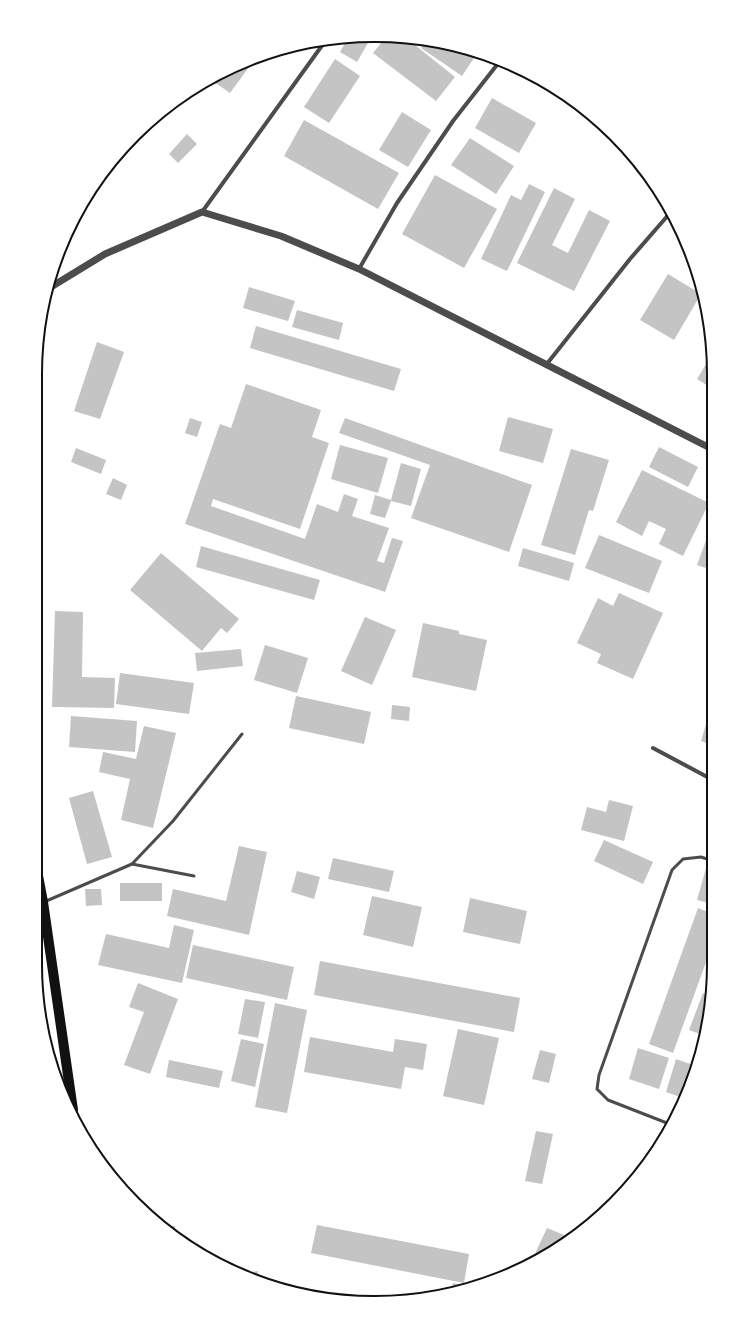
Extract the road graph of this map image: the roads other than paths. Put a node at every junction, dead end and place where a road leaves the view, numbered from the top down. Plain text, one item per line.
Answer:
1 (321, 46) edge
2 (496, 65) edge
3 (202, 212) junction
4 (667, 217) edge
5 (359, 269) junction
6 (54, 285) edge
7 (546, 365) junction
8 (707, 446) edge
9 (242, 734) dead end
10 (653, 748) dead end
11 (707, 777) edge
12 (707, 859) edge
13 (132, 864) junction
14 (194, 876) dead end
15 (42, 903) edge
16 (42, 909) edge
17 (72, 1101) edge
18 (666, 1123) edge

1 - 3 street
2 - 5 street
3 - 5 street
3 - 6 street
4 - 7 street
5 - 7 street
7 - 8 street
9 - 13 lane
10 - 11 street
12 - 18 lane
13 - 14 lane
13 - 15 lane
16 - 17 main road

